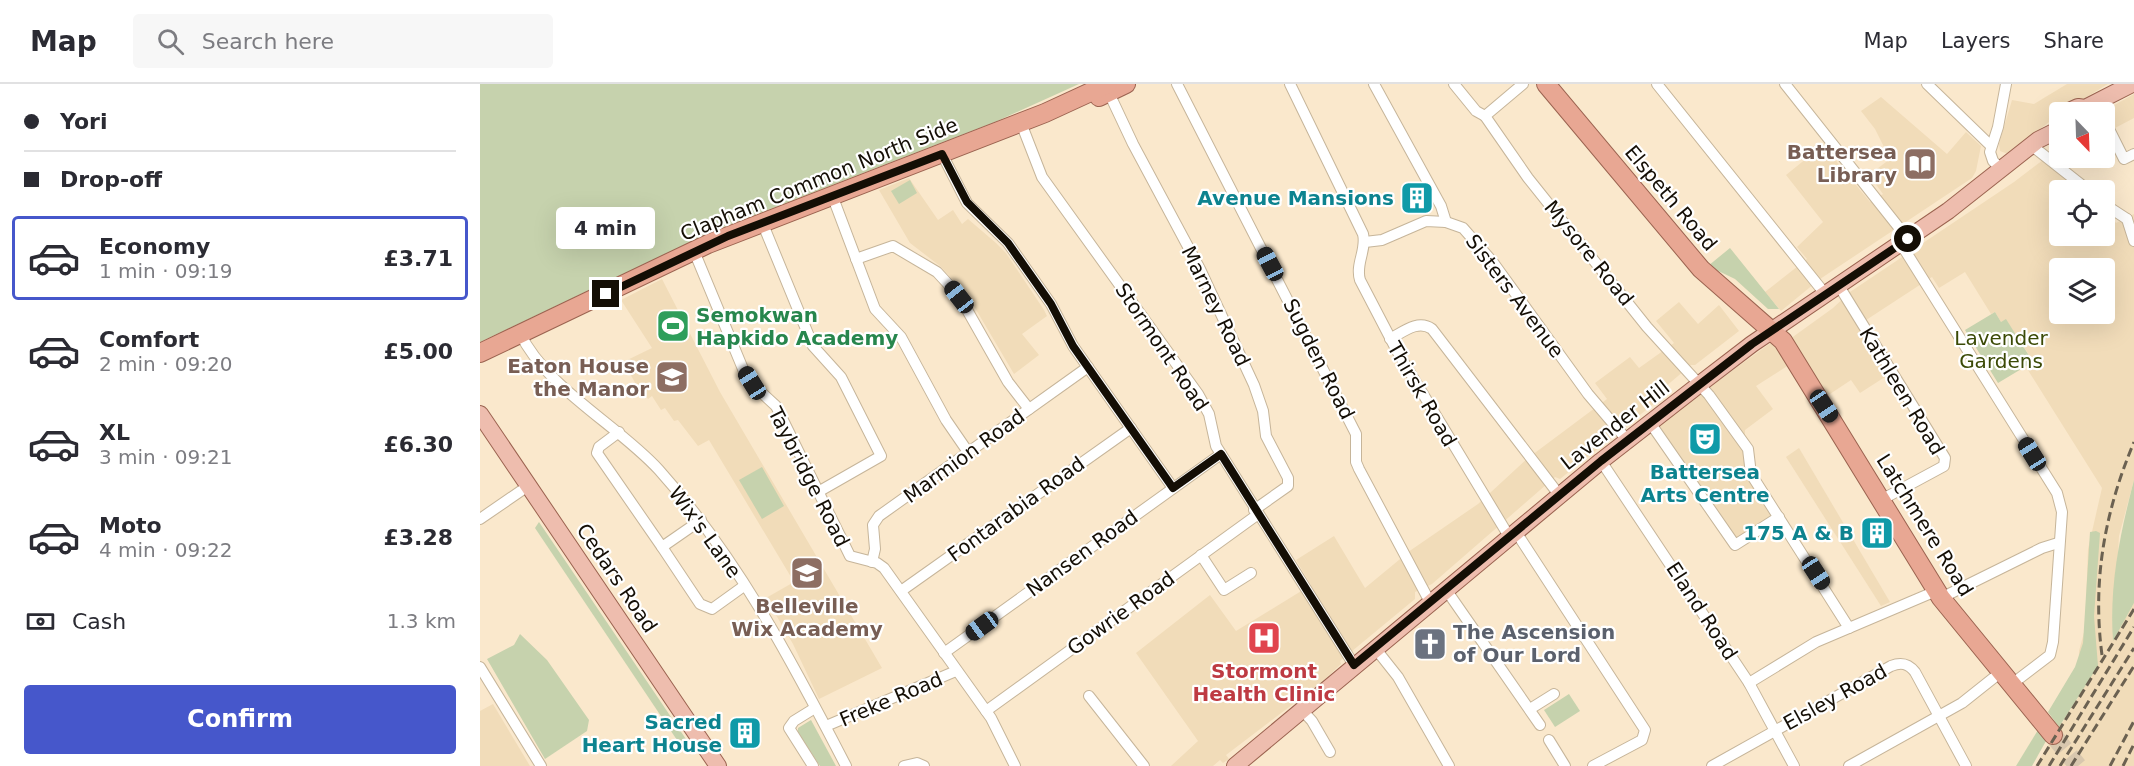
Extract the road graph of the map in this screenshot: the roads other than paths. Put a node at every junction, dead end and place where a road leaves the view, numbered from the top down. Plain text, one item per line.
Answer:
1 (1090, 84) edge
2 (1126, 84) edge
3 (1177, 84) edge
4 (1290, 84) edge
5 (1454, 84) edge
6 (1523, 84) edge
7 (1546, 84) edge
8 (1657, 84) edge
9 (1785, 84) edge
10 (1928, 84) edge
11 (2006, 84) edge
12 (1376, 85) edge
13 (2120, 87) edge
14 (1108, 88) edge
15 (1080, 99) junction
16 (2100, 102) edge
17 (1485, 116) junction
18 (1021, 123) junction
19 (2049, 124) edge
20 (2049, 134) edge
21 (2115, 141) edge
22 (2034, 142) junction
23 (1990, 144) junction
24 (942, 154) junction
25 (2134, 154) edge
26 (2001, 169) junction
27 (2077, 180) edge
28 (832, 195) junction
29 (2134, 209) edge
30 (2115, 211) edge
31 (2127, 219) junction
32 (762, 222) junction
33 (1446, 222) junction
34 (2134, 241) edge
35 (1365, 242) junction
36 (1905, 242) junction
37 (694, 250) junction
38 (856, 259) junction
39 (1833, 291) junction
40 (1770, 332) junction
41 (520, 333) junction
42 (1390, 339) junction
43 (480, 353) edge
44 (1088, 367) junction
45 (1701, 384) junction
46 (1029, 409) junction
47 (480, 414) edge
48 (1651, 424) junction
49 (1131, 428) junction
50 (619, 432) junction
51 (1628, 441) junction
52 (968, 452) junction
53 (1221, 454) junction
54 (1601, 461) junction
55 (528, 486) junction
56 (1173, 488) junction
57 (818, 492) junction
58 (1560, 496) junction
59 (1881, 500) junction
60 (1256, 512) junction
61 (1779, 517) junction
62 (480, 519) edge
63 (700, 520) junction
64 (1513, 535) junction
65 (2058, 543) junction
66 (662, 547) junction
67 (1201, 555) junction
68 (872, 562) junction
69 (1251, 573) dead end
70 (744, 586) junction
71 (901, 591) junction
72 (1447, 591) junction
73 (1939, 595) junction
74 (1431, 604) junction
75 (1849, 628) junction
76 (1375, 648) junction
77 (944, 653) junction
78 (1354, 665) junction
79 (480, 667) edge
80 (956, 670) junction
81 (2007, 678) junction
82 (1749, 683) junction
83 (1554, 694) dead end
84 (1089, 696) dead end
85 (815, 708) junction
86 (1530, 709) junction
87 (1302, 710) junction
88 (986, 711) junction
89 (1940, 715) junction
90 (1540, 724) dead end
91 (826, 726) junction
92 (1775, 731) junction
93 (2053, 735) tunnel mouth
94 (1549, 740) dead end
95 (1330, 752) dead end
96 (541, 766) edge
97 (718, 766) edge
98 (813, 766) edge
99 (846, 766) edge
100 (904, 766) edge
101 (924, 766) edge
102 (1015, 766) edge
103 (1144, 766) edge
104 (1235, 766) edge
105 (1449, 766) edge
106 (1565, 766) edge
107 (1593, 766) edge
108 (1712, 766) edge
109 (1794, 766) edge
110 (1849, 766) edge
111 (1966, 766) edge

1 - 15 highway
2 - 14 highway
3 - 74 street, Sugden Road
4 - 35 street
5 - 17 street, Mysore Road
6 - 17 street
7 - 40 highway, Elspeth Road
8 - 39 street
9 - 36 street
10 - 23 street
11 - 23 street
12 - 33 street
13 - 16 main road
14 - 15 highway, Clapham Common North Side
14 - 60 street, Marney Road
15 - 18 highway, Clapham Common North Side
17 - 45 street, Mysore Road
18 - 24 highway, Clapham Common North Side
18 - 53 street, Stormont Road
19 - 22 main road, Lavender Hill
20 - 22 main road, Lavender Hill
21 - 25 street
22 - 26 main road, Lavender Hill
22 - 27 street
23 - 26 street
24 - 28 highway, Clapham Common North Side
24 - 44 street
26 - 36 main road, Lavender Hill
28 - 32 highway, Clapham Common North Side
28 - 38 street
29 - 31 street
30 - 31 street
31 - 34 street
32 - 37 highway, Clapham Common North Side
32 - 57 street
33 - 35 street, Sisters Avenue
33 - 51 street, Sisters Avenue
35 - 42 street, Thirsk Road
36 - 39 main road, Lavender Hill
36 - 65 street
37 - 41 highway, Clapham Common North Side
37 - 57 street, Taybridge Road
38 - 46 street
38 - 52 street
39 - 40 main road, Lavender Hill
39 - 59 street, Kathleen Road
40 - 45 main road, Lavender Hill
40 - 59 highway, Latchmere Road
41 - 43 highway, Clapham Common North Side
41 - 50 street, Wix's Lane
42 - 58 street
42 - 64 street, Thirsk Road
44 - 46 street, Marmion Road
44 - 49 street
45 - 48 main road, Lavender Hill
45 - 61 street, Mysore Road
46 - 52 street, Marmion Road
47 - 55 main road, Cedars Road
48 - 51 main road, Lavender Hill
48 - 61 street
49 - 56 street
49 - 71 street, Fontarabia Road
50 - 63 street, Wix's Lane
50 - 66 street
51 - 54 main road, Lavender Hill
52 - 68 street, Marmion Road
53 - 56 street, Nansen Road
53 - 60 street, Stormont Road
54 - 58 main road, Lavender Hill
54 - 82 street, Eland Road
55 - 62 street
55 - 97 main road, Cedars Road
56 - 77 street, Nansen Road
57 - 68 street, Taybridge Road
58 - 64 main road, Lavender Hill
59 - 73 highway, Latchmere Road
60 - 67 street, Gowrie Road
60 - 78 street, Stormont Road
61 - 75 street, Mysore Road
63 - 66 street
63 - 70 street, Wix's Lane
64 - 72 main road, Lavender Hill
64 - 107 street, Thirsk Road
65 - 73 street
65 - 81 street
66 - 70 street
67 - 69 street
67 - 88 street, Gowrie Road
68 - 71 street, Taybridge Road
70 - 85 street, Wix's Lane
71 - 77 street, Taybridge Road
72 - 74 main road, Lavender Hill
72 - 86 street
73 - 75 street
73 - 81 highway, Latchmere Road
74 - 76 main road, Lavender Hill
75 - 82 street
76 - 78 main road, Lavender Hill
76 - 105 street
77 - 80 street, Taybridge Road
78 - 87 main road, Lavender Hill
79 - 96 street
80 - 88 street, Taybridge Road
80 - 91 street, Freke Road
81 - 89 street
81 - 93 highway, Latchmere Road
82 - 92 street, Eland Road
83 - 86 street
84 - 103 street
85 - 91 street, Wix's Lane
85 - 98 street
86 - 90 street
87 - 95 street
87 - 104 main road, Lavender Hill
88 - 102 street, Taybridge Road
89 - 92 street, Elsley Road
89 - 110 street
89 - 111 street, Elsley Road
91 - 99 street, Wix's Lane
92 - 108 street, Elsley Road
92 - 109 street, Eland Road
94 - 106 street
100 - 101 street

